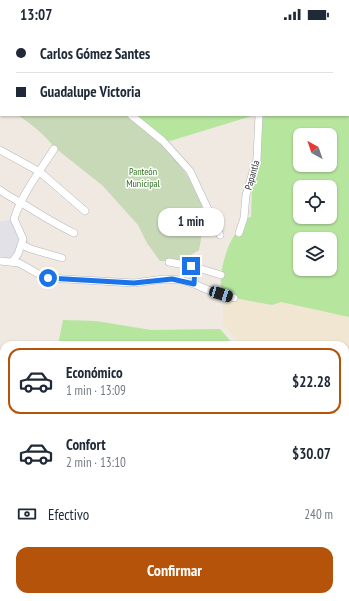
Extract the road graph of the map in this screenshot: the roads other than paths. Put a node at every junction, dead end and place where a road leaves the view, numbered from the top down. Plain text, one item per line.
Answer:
1 (132, 116) edge
2 (260, 116) edge
3 (0, 150) edge
4 (54, 150) dead end
5 (40, 172) junction
6 (0, 190) edge
7 (21, 202) junction
8 (85, 211) dead end
9 (74, 233) dead end
10 (239, 233) dead end
11 (220, 235) dead end
12 (22, 245) junction
13 (62, 258) dead end
14 (0, 261) edge
15 (12, 262) junction
16 (169, 262) dead end
17 (195, 267) junction
18 (221, 275) dead end
19 (194, 284) junction
20 (234, 298) dead end

1 - 11 street
2 - 10 street, Papantla
3 - 5 street
4 - 5 street
5 - 7 street
5 - 8 street
6 - 7 street
7 - 9 street
7 - 12 street
12 - 13 street
12 - 15 street
14 - 15 street
15 - 19 street
16 - 17 street
17 - 18 street
17 - 19 street
19 - 20 street

